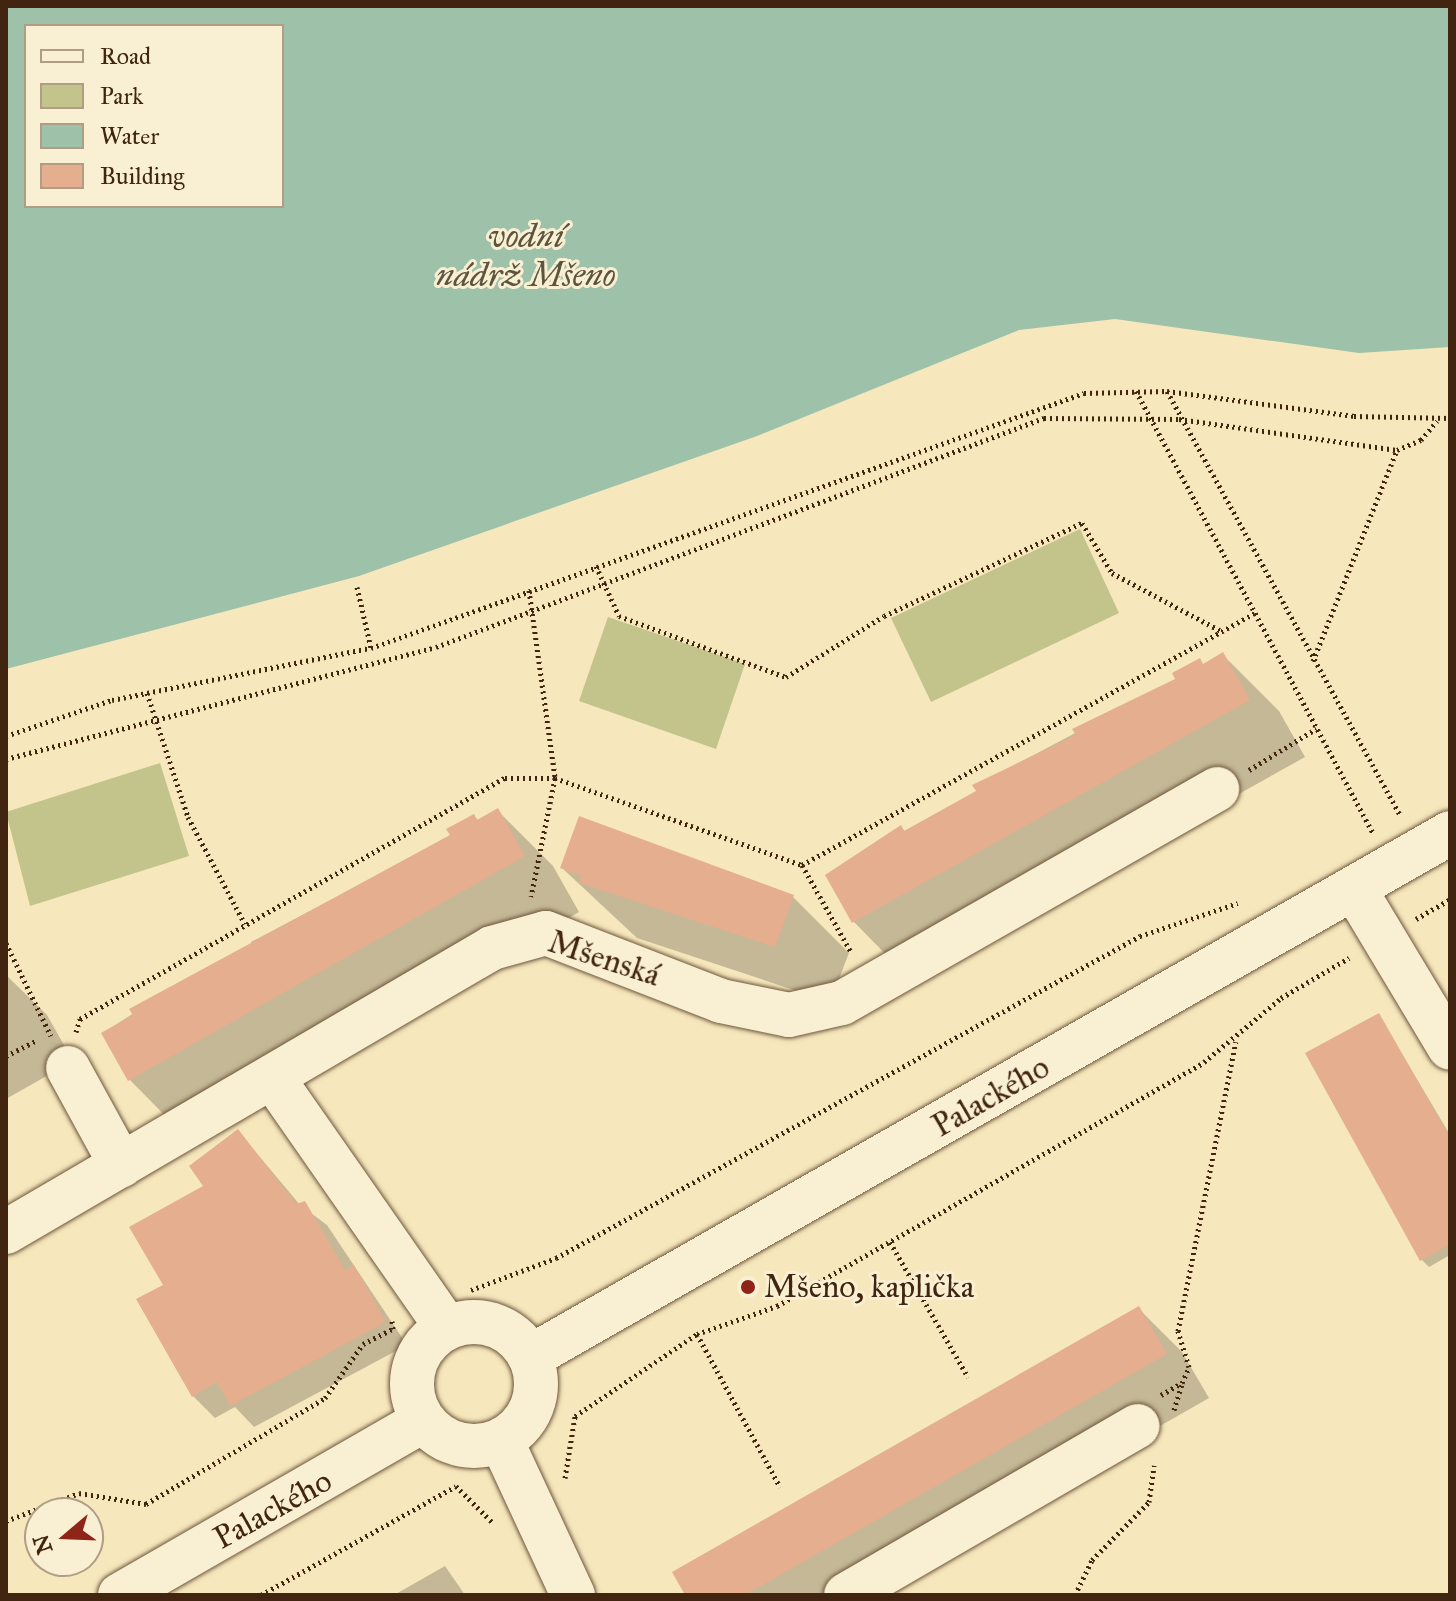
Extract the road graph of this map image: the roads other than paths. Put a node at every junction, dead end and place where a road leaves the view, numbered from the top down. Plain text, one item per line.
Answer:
1 (1217, 789) road end
2 (1450, 833) edge
3 (1355, 890) junction
4 (1450, 1048) edge
5 (59, 1050) road end
6 (272, 1077) junction
7 (121, 1165) junction
8 (6, 1232) edge
9 (454, 1309) junction
10 (530, 1357) junction
11 (423, 1421) junction
12 (1155, 1426) road end
13 (501, 1440) junction
14 (120, 1595) edge
15 (573, 1595) edge
16 (846, 1595) edge

1 - 6 street, Mšenská
2 - 3 street, Palackého
3 - 4 street
3 - 10 street, Palackého
5 - 7 street
6 - 7 street, Mšenská
6 - 9 street
7 - 8 street, Mšenská
9 - 10 street
9 - 11 street
10 - 13 street
11 - 13 street
11 - 14 street, Palackého
12 - 16 street
13 - 15 street

